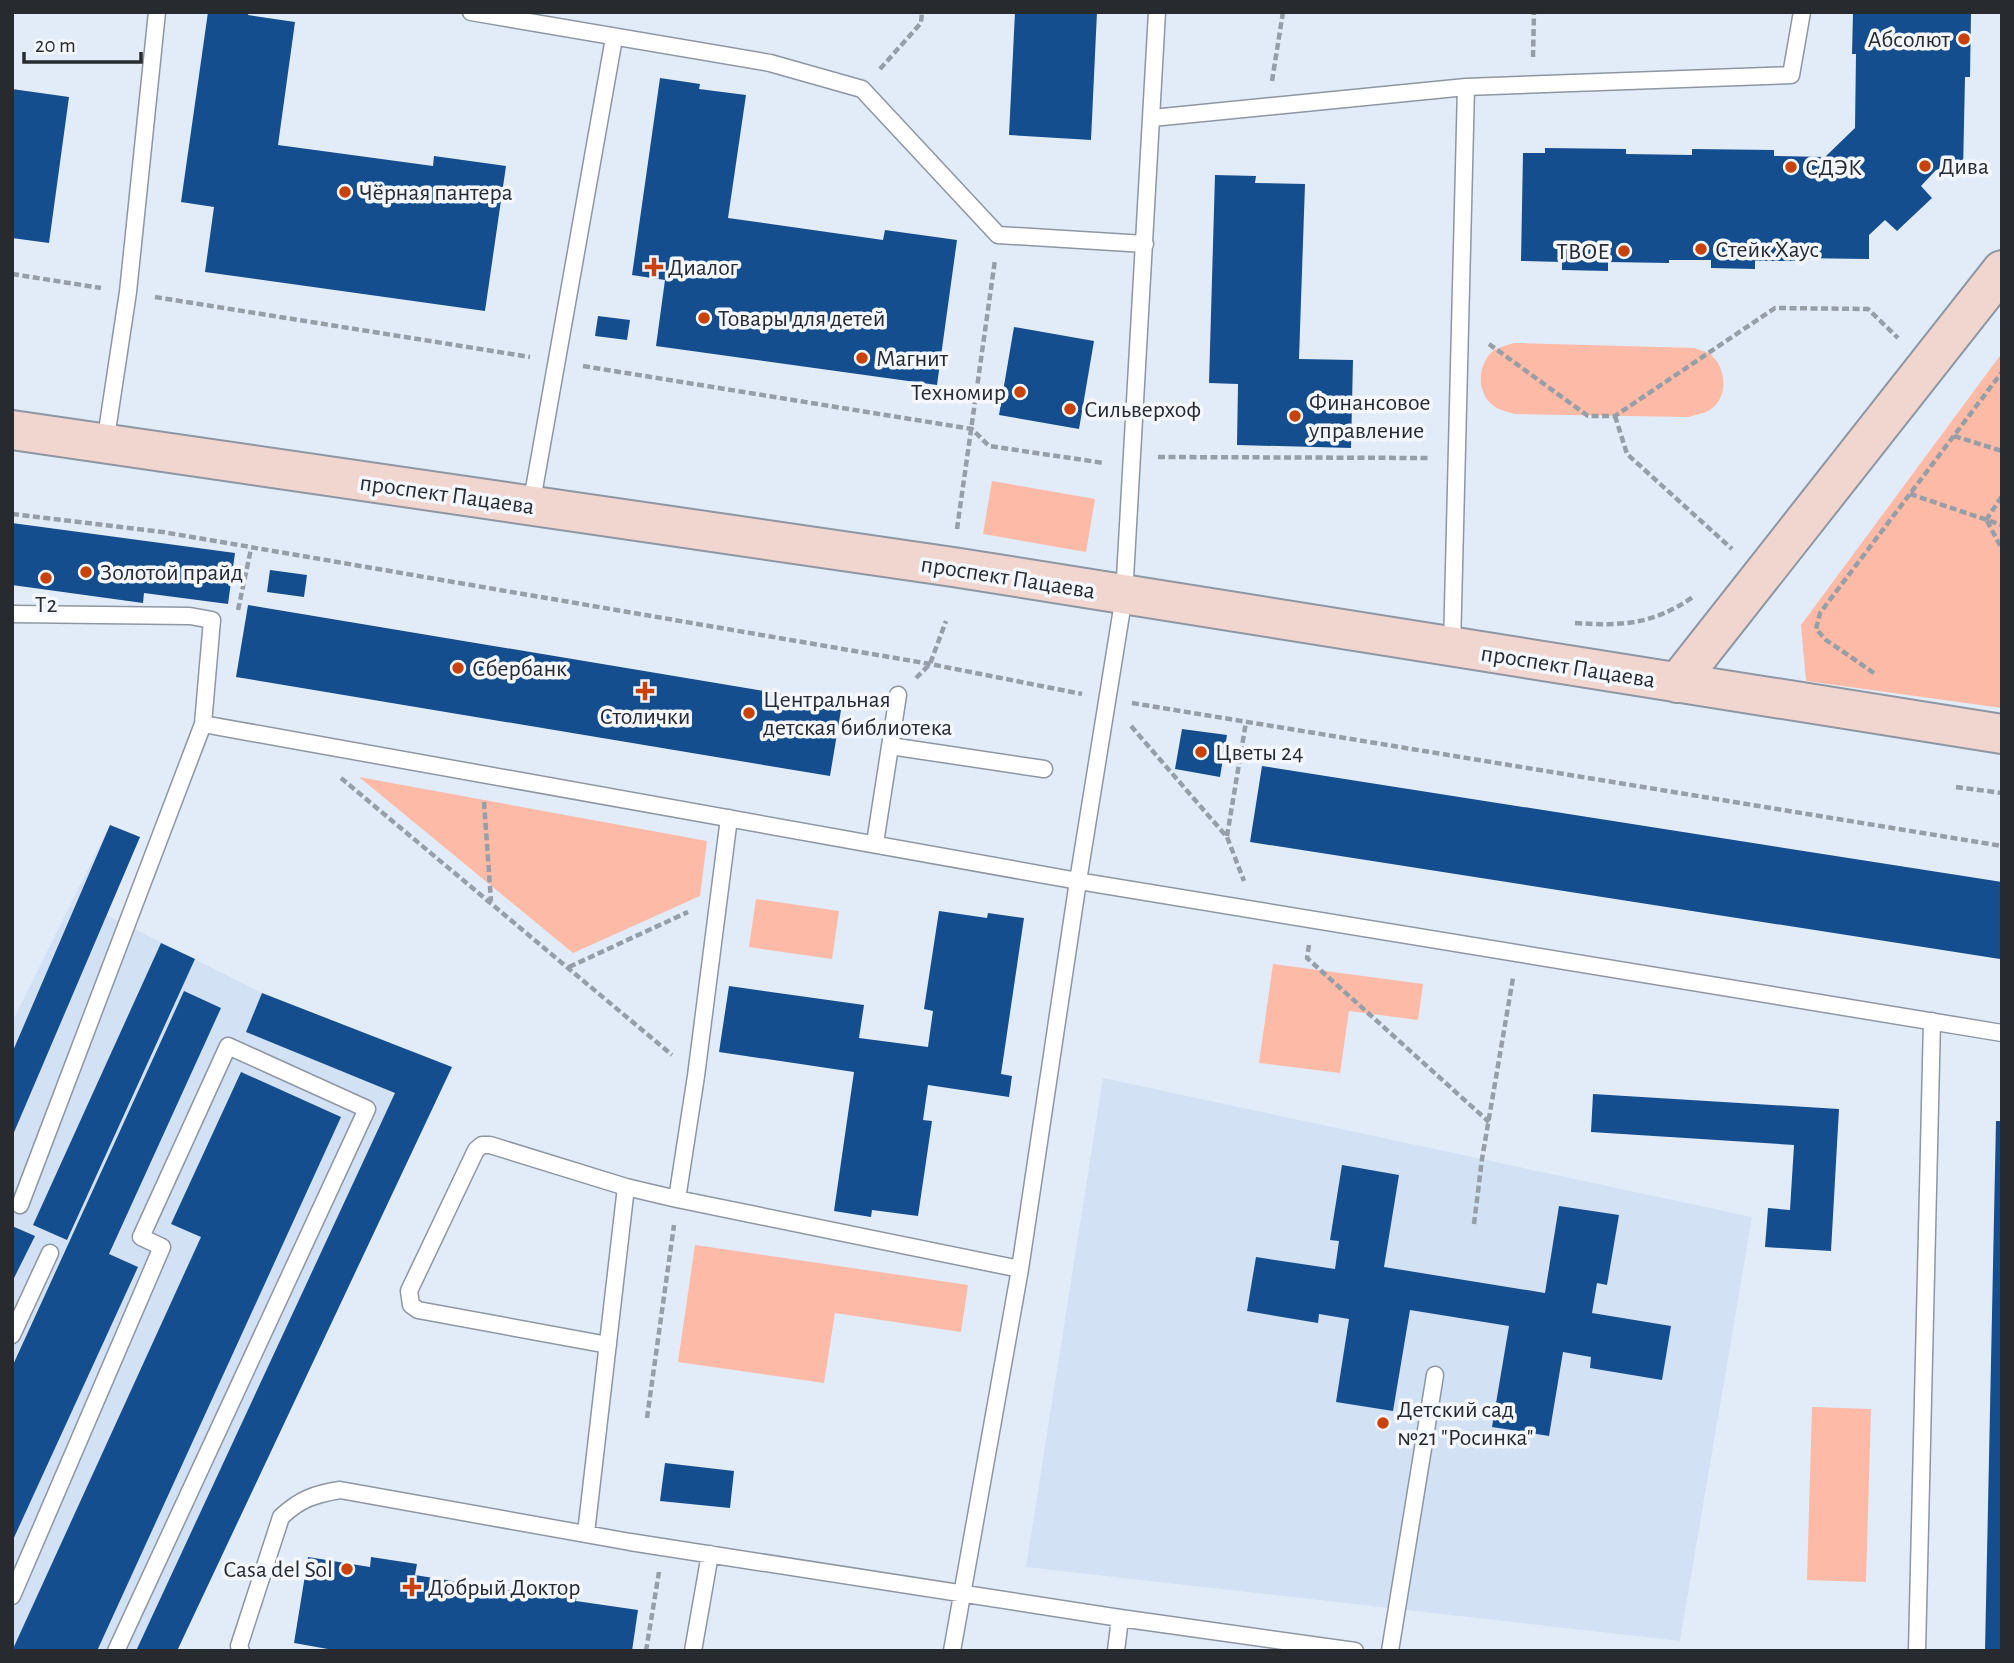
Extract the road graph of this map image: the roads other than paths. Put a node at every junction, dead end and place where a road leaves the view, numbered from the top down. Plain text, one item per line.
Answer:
1 (157, 12) edge
2 (471, 12) edge
3 (1157, 12) edge
4 (1802, 12) edge
5 (614, 38) junction
6 (1466, 87) junction
7 (1152, 118) junction
8 (1145, 244) junction
9 (2002, 270) edge
10 (12, 430) edge
11 (105, 444) junction
12 (531, 506) junction
13 (1124, 596) junction
14 (12, 614) edge
15 (1452, 647) junction
16 (1677, 683) junction
17 (898, 695) road end
18 (204, 724) junction
19 (2002, 734) edge
20 (890, 746) junction
21 (1044, 769) dead end
22 (729, 818) junction
23 (875, 843) junction
24 (1078, 881) junction
25 (1932, 1021) junction
26 (2002, 1034) edge
27 (626, 1187) junction
28 (677, 1199) junction
29 (20, 1205) dead end
30 (50, 1253) dead end
31 (1020, 1269) junction
32 (18, 1309) edge
33 (12, 1335) edge
34 (608, 1345) junction
35 (1435, 1375) dead end
36 (586, 1533) junction
37 (710, 1554) junction
38 (962, 1592) junction
39 (12, 1596) edge
40 (1120, 1618) junction
41 (116, 1651) edge
42 (241, 1651) edge
43 (693, 1651) edge
44 (952, 1651) edge
45 (1116, 1651) edge
46 (1355, 1651) edge
47 (1390, 1651) edge
48 (1917, 1651) edge

1 - 11 lane
2 - 5 lane
3 - 7 lane
4 - 6 lane
5 - 8 lane
5 - 12 lane
6 - 7 lane
6 - 15 lane
7 - 8 lane
8 - 13 lane
9 - 16 main road
10 - 11 main road, проспект Пацаева
11 - 12 main road, проспект Пацаева
12 - 13 main road, проспект Пацаева
13 - 15 main road, проспект Пацаева
13 - 24 lane
14 - 18 lane
15 - 16 main road, проспект Пацаева
16 - 19 main road, проспект Пацаева
17 - 20 lane
18 - 22 lane
18 - 29 lane
20 - 21 lane
20 - 23 lane
22 - 23 lane
22 - 28 lane
23 - 24 lane
24 - 25 lane
24 - 31 lane
25 - 26 lane
25 - 48 lane
27 - 28 lane
27 - 34 lane
27 - 34 lane
28 - 31 lane
30 - 32 lane
31 - 38 lane
32 - 33 lane
34 - 36 lane
35 - 47 lane
36 - 37 lane
36 - 42 lane
37 - 38 lane
37 - 43 lane
38 - 40 lane
38 - 44 lane
39 - 41 lane
40 - 45 lane
40 - 46 lane

